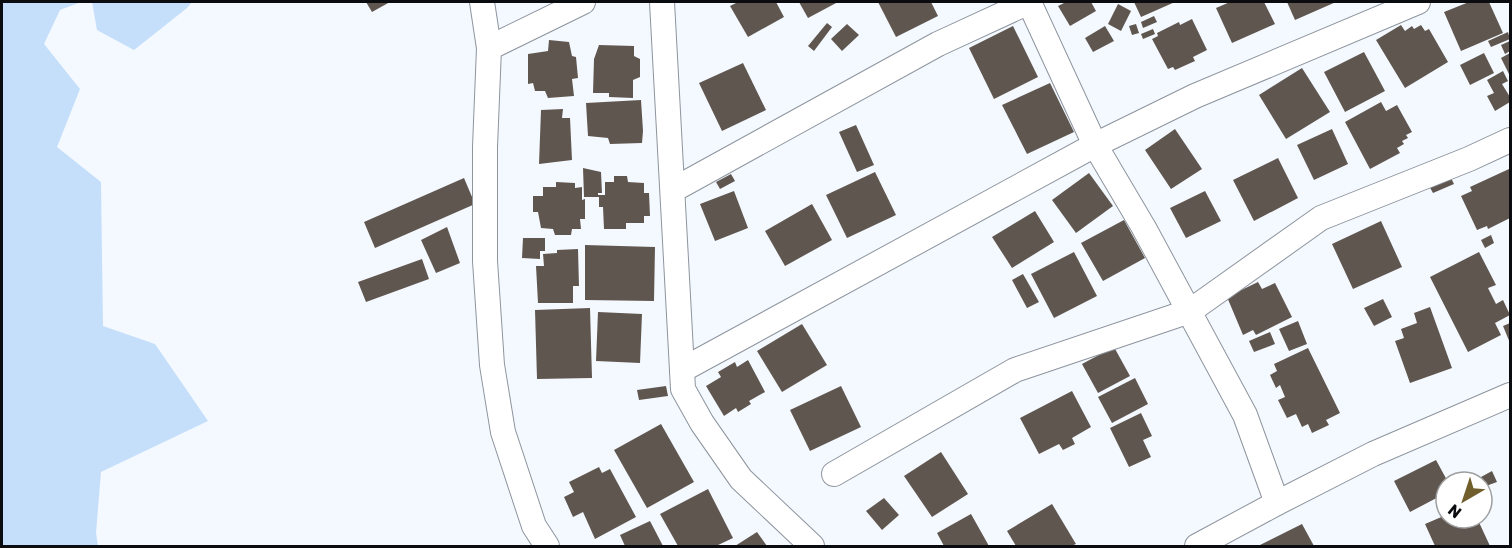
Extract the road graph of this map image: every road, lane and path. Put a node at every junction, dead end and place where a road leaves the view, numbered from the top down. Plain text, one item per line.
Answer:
1 (482, 2) edge
2 (583, 2) edge
3 (1029, 2) edge
4 (1418, 2) edge
5 (668, 4) edge
6 (489, 48) junction
7 (1510, 140) edge
8 (1095, 145) junction
9 (673, 190) junction
10 (1190, 310) junction
11 (682, 370) junction
12 (1510, 395) edge
13 (834, 474) dead end
14 (1277, 502) junction
15 (547, 546) edge
16 (812, 546) edge
17 (1197, 546) edge

1 - 6 street
2 - 6 street
3 - 8 street
3 - 9 street
4 - 8 street
5 - 9 street
6 - 15 street
7 - 10 street
8 - 10 street
8 - 11 street
9 - 11 street
10 - 13 street
10 - 14 street
11 - 16 street
12 - 14 street
14 - 17 street

